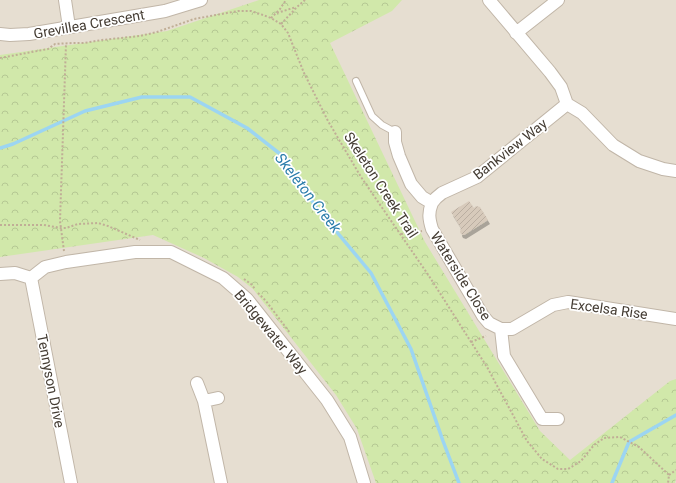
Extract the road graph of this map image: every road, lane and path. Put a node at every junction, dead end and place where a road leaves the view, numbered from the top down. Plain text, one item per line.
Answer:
1 (65, 0) edge
2 (201, 0) edge
3 (286, 0) edge
4 (305, 0) edge
5 (489, 0) edge
6 (558, 0) edge
7 (297, 7) junction
8 (276, 13) junction
9 (271, 18) junction
10 (281, 24) junction
11 (69, 27) junction
12 (516, 33) junction
13 (0, 34) edge
14 (66, 43) junction
15 (0, 58) edge
16 (356, 81) dead end
17 (567, 104) junction
18 (395, 132) joint
19 (676, 172) edge
20 (432, 203) junction
21 (0, 225) edge
22 (60, 228) junction
23 (432, 229) junction
24 (401, 234) junction
25 (141, 240) dead end
26 (66, 262) junction
27 (0, 274) edge
28 (239, 275) dead end
29 (31, 278) junction
30 (676, 319) edge
31 (501, 329) junction
32 (294, 337) dead end
33 (197, 383) dead end
34 (218, 398) dead end
35 (204, 401) junction
36 (558, 419) dead end
37 (676, 470) edge
38 (669, 475) junction
39 (71, 483) edge
40 (221, 483) edge
41 (364, 483) edge
42 (668, 483) edge

1 - 11 street
2 - 11 street, Grevillea Crescent
3 - 8 path
4 - 7 path
5 - 12 street
6 - 12 street
7 - 8 path
7 - 10 path
8 - 9 path
9 - 10 path, Skeleton Creek Trail
9 - 14 path, Skeleton Creek Trail
10 - 24 path, Skeleton Creek Trail
11 - 13 street, Grevillea Crescent
12 - 17 street
14 - 15 path, Skeleton Creek Trail
14 - 22 path
16 - 18 lane
17 - 19 street
17 - 20 street, Bankview Way
18 - 20 street
20 - 23 street, Waterside Close
21 - 22 path
22 - 25 path
22 - 26 path
23 - 24 path
23 - 31 street, Waterside Close
24 - 38 path, Skeleton Creek Trail
26 - 29 street, Bridgewater Way
26 - 41 street, Bridgewater Way
27 - 29 street
28 - 32 path
29 - 39 street, Tennyson Drive
30 - 31 street, Excelsa Rise
31 - 36 street, Waterside Close
33 - 35 street
34 - 35 street
35 - 40 street
37 - 38 path
38 - 42 path

